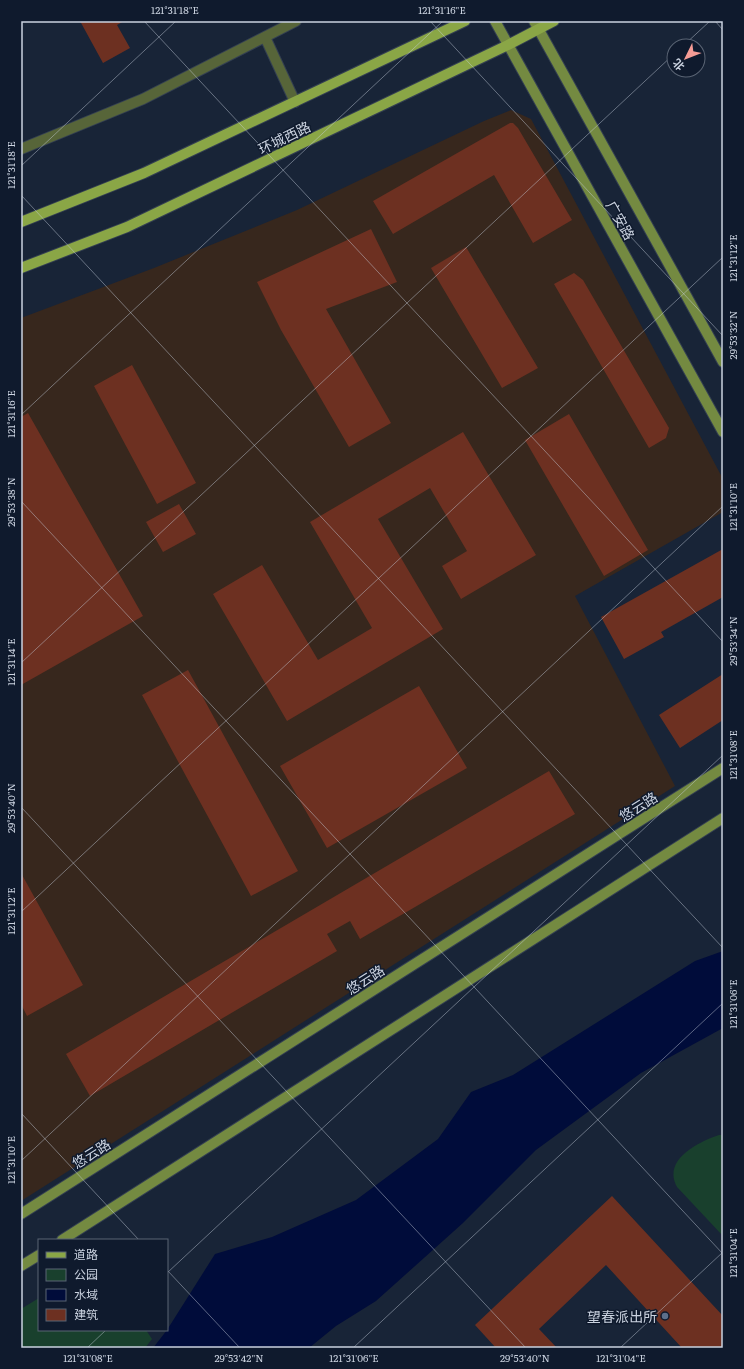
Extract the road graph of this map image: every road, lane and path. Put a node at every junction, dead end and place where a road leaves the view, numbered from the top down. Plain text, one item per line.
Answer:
1 (296, 21) edge
2 (464, 21) edge
3 (495, 21) edge
4 (554, 21) edge
5 (536, 25) edge
6 (265, 37) junction
7 (508, 45) junction
8 (295, 102) junction
9 (21, 149) edge
10 (21, 222) edge
11 (21, 268) edge
12 (723, 362) edge
13 (723, 432) edge
14 (723, 768) edge
15 (723, 818) edge
16 (21, 1214) edge
17 (64, 1239) edge
18 (38, 1256) edge
19 (21, 1266) edge

1 - 6 lane
2 - 8 main road
3 - 7 street, 广安路
4 - 5 main road, 环城西路
5 - 7 main road, 环城西路
5 - 12 street, 广安路
6 - 8 lane
6 - 9 lane
7 - 11 main road, 环城西路
7 - 13 street, 广安路
8 - 10 main road
14 - 16 street, 悠云路
15 - 17 street
18 - 19 street

